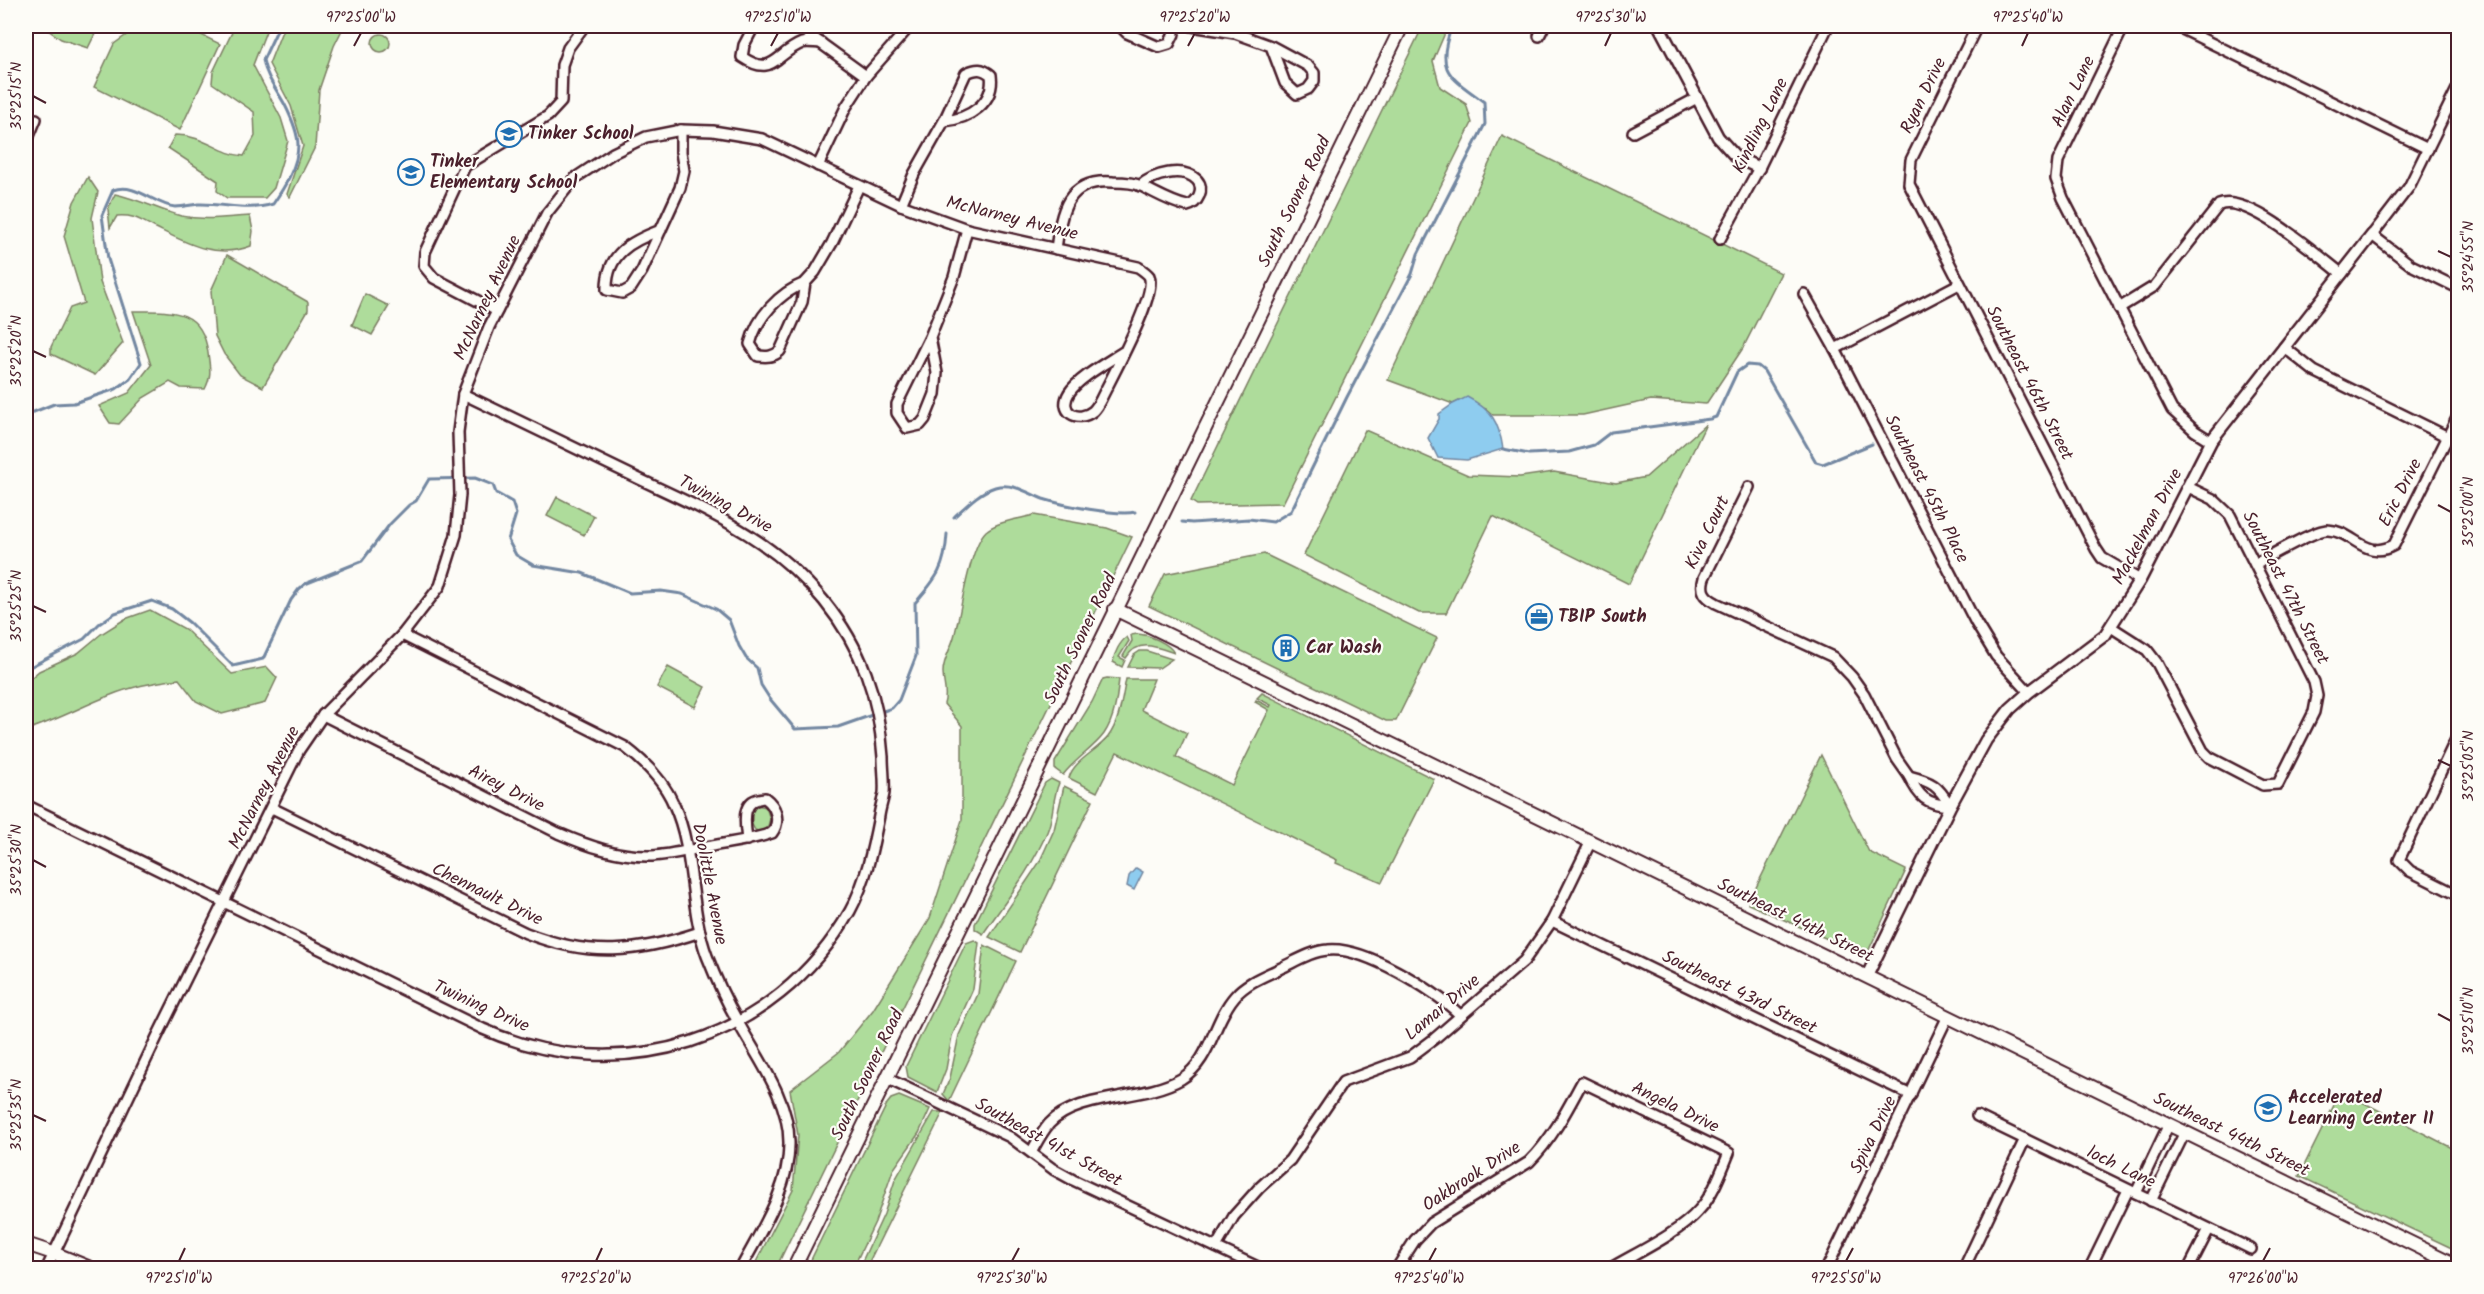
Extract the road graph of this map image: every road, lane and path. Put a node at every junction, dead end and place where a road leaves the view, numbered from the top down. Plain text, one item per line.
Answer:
1 (584, 26) edge
2 (754, 26) edge
3 (797, 26) edge
4 (910, 26) edge
5 (1120, 26) edge
6 (1171, 26) edge
7 (1192, 26) edge
8 (1402, 26) edge
9 (1544, 26) edge
10 (1659, 26) edge
11 (1828, 26) edge
12 (1977, 26) edge
13 (2124, 26) edge
14 (2176, 26) edge
15 (1539, 36) dead end
16 (821, 43) junction
17 (1271, 46) junction
18 (866, 76) junction
19 (2458, 87) edge
20 (1697, 98) junction
21 (36, 119) dead end
22 (944, 121) junction
23 (681, 130) junction
24 (1633, 132) dead end
25 (26, 143) edge
26 (2428, 149) junction
27 (818, 166) junction
28 (1759, 168) junction
29 (1909, 184) joint
30 (859, 186) junction
31 (1140, 186) junction
32 (901, 205) junction
33 (967, 229) junction
34 (661, 230) junction
35 (2372, 235) junction
36 (1720, 240) dead end
37 (1056, 249) junction
38 (2342, 274) junction
39 (805, 283) junction
40 (1959, 284) junction
41 (2458, 288) edge
42 (1804, 294) dead end
43 (2119, 308) junction
44 (497, 310) junction
45 (930, 337) junction
46 (2284, 347) junction
47 (1835, 348) junction
48 (1123, 352) junction
49 (464, 394) junction
50 (2458, 416) edge
51 (2448, 437) junction
52 (2211, 441) junction
53 (2188, 487) junction
54 (1749, 488) dead end
55 (2255, 564) junction
56 (2140, 580) junction
57 (1115, 609) junction
58 (2111, 627) junction
59 (402, 634) junction
60 (2029, 692) junction
61 (323, 715) junction
62 (2458, 735) edge
63 (1909, 776) junction
64 (1932, 784) junction
65 (1924, 798) junction
66 (26, 805) edge
67 (1950, 806) junction
68 (272, 808) junction
69 (747, 840) junction
70 (1591, 841) junction
71 (686, 850) junction
72 (2458, 895) edge
73 (225, 902) junction
74 (1552, 921) junction
75 (700, 932) junction
76 (1867, 976) junction
77 (1460, 1015) junction
78 (1948, 1016) junction
79 (737, 1021) junction
80 (886, 1078) junction
81 (1582, 1082) joint
82 (1911, 1095) junction
83 (1977, 1116) dead end
84 (2169, 1124) junction
85 (2185, 1132) junction
86 (2025, 1139) junction
87 (1032, 1151) junction
88 (2148, 1168) junction
89 (2164, 1175) junction
90 (2132, 1191) junction
91 (2151, 1201) junction
92 (2208, 1229) junction
93 (26, 1244) edge
94 (1216, 1247) junction
95 (2251, 1249) dead end
96 (54, 1253) junction
97 (2458, 1266) edge
98 (47, 1269) edge
99 (90, 1269) edge
100 (741, 1269) edge
101 (794, 1269) edge
102 (1260, 1269) edge
103 (1397, 1269) edge
104 (1611, 1269) edge
105 (1827, 1269) edge
106 (1964, 1269) edge
107 (2090, 1269) edge
108 (2189, 1269) edge

1 - 44 street
2 - 16 street
3 - 16 street
4 - 18 street
5 - 6 street
7 - 17 street
8 - 57 main road, South Sooner Road
9 - 15 street
10 - 20 street
11 - 28 street, Kindling Lane
12 - 29 street, Ryan Drive
13 - 43 street, Alan Lane
14 - 26 street
16 - 18 street
17 - 17 street
18 - 27 street
19 - 26 street, Mackelman Drive
20 - 24 street
20 - 28 street
21 - 25 street
22 - 22 street
22 - 32 street
23 - 27 street, McNarney Avenue
23 - 34 street
23 - 44 street, McNarney Avenue
26 - 35 street, Mackelman Drive
27 - 30 street, McNarney Avenue
28 - 36 street, Kindling Lane
29 - 40 street, Southeast 46th Street
30 - 32 street, McNarney Avenue
30 - 39 street
31 - 31 street
31 - 37 street
32 - 33 street, McNarney Avenue
33 - 37 street, McNarney Avenue
33 - 45 street
34 - 34 street
35 - 38 street, Mackelman Drive
35 - 41 street
37 - 48 street, McNarney Avenue
38 - 43 street
38 - 46 street, Mackelman Drive
39 - 39 street
40 - 47 street
40 - 56 street, Southeast 46th Street
42 - 47 street, Southeast 45th Place
43 - 52 street
44 - 49 street, McNarney Avenue
45 - 45 street
46 - 51 street
46 - 52 street, Mackelman Drive
47 - 60 street, Southeast 45th Place
48 - 48 street
49 - 59 street, McNarney Avenue
49 - 79 street, Twining Drive
50 - 51 street, Eric Drive
51 - 55 street, Eric Drive
52 - 53 street, Mackelman Drive
53 - 55 street, Southeast 47th Street
53 - 56 street, Mackelman Drive
54 - 63 street, Kiva Court
55 - 58 street, Southeast 47th Street
56 - 58 street, Mackelman Drive
57 - 70 main road, Southeast 44th Street
57 - 80 main road, South Sooner Road
58 - 60 street, Mackelman Drive
59 - 61 street, McNarney Avenue
59 - 71 street, Doolittle Avenue
60 - 67 street, Mackelman Drive
61 - 68 street, McNarney Avenue
61 - 71 street, Airey Drive
62 - 72 street
63 - 64 street
63 - 65 street
64 - 65 street
64 - 67 street
65 - 67 street
66 - 73 street, Twining Drive
67 - 76 street, Mackelman Drive
68 - 73 street, McNarney Avenue
68 - 75 street, Chennault Drive
69 - 69 street
69 - 71 street, Airey Drive
70 - 74 street, Lamar Drive
70 - 76 main road, Southeast 44th Street
71 - 75 street, Doolittle Avenue
73 - 79 street, Twining Drive
73 - 96 street, McNarney Avenue
74 - 77 street, Lamar Drive
74 - 82 street, Southeast 43rd Street
75 - 79 street, Doolittle Avenue
76 - 78 main road, Southeast 44th Street
77 - 87 street
77 - 94 street, Lamar Drive
78 - 82 street, Spiva Drive
78 - 84 main road, Southeast 44th Street
79 - 100 street, Doolittle Avenue
80 - 87 street, Southeast 41st Street
80 - 101 main road, South Sooner Road
81 - 103 street, Oakbrook Drive
81 - 104 street, Angela Drive
82 - 105 street, Spiva Drive
83 - 86 street, loch Lane
84 - 85 main road, Southeast 44th Street
84 - 88 street
85 - 89 street
85 - 97 main road, Southeast 44th Street
86 - 90 street, loch Lane
86 - 106 street
87 - 94 street, Southeast 41st Street
88 - 89 street
88 - 90 street
89 - 91 street
90 - 91 street, loch Lane
90 - 107 street
91 - 92 street, loch Lane
92 - 95 street, loch Lane
92 - 108 street
93 - 96 main road
94 - 102 street, Southeast 41st Street
96 - 98 street, McNarney Avenue
96 - 99 main road

